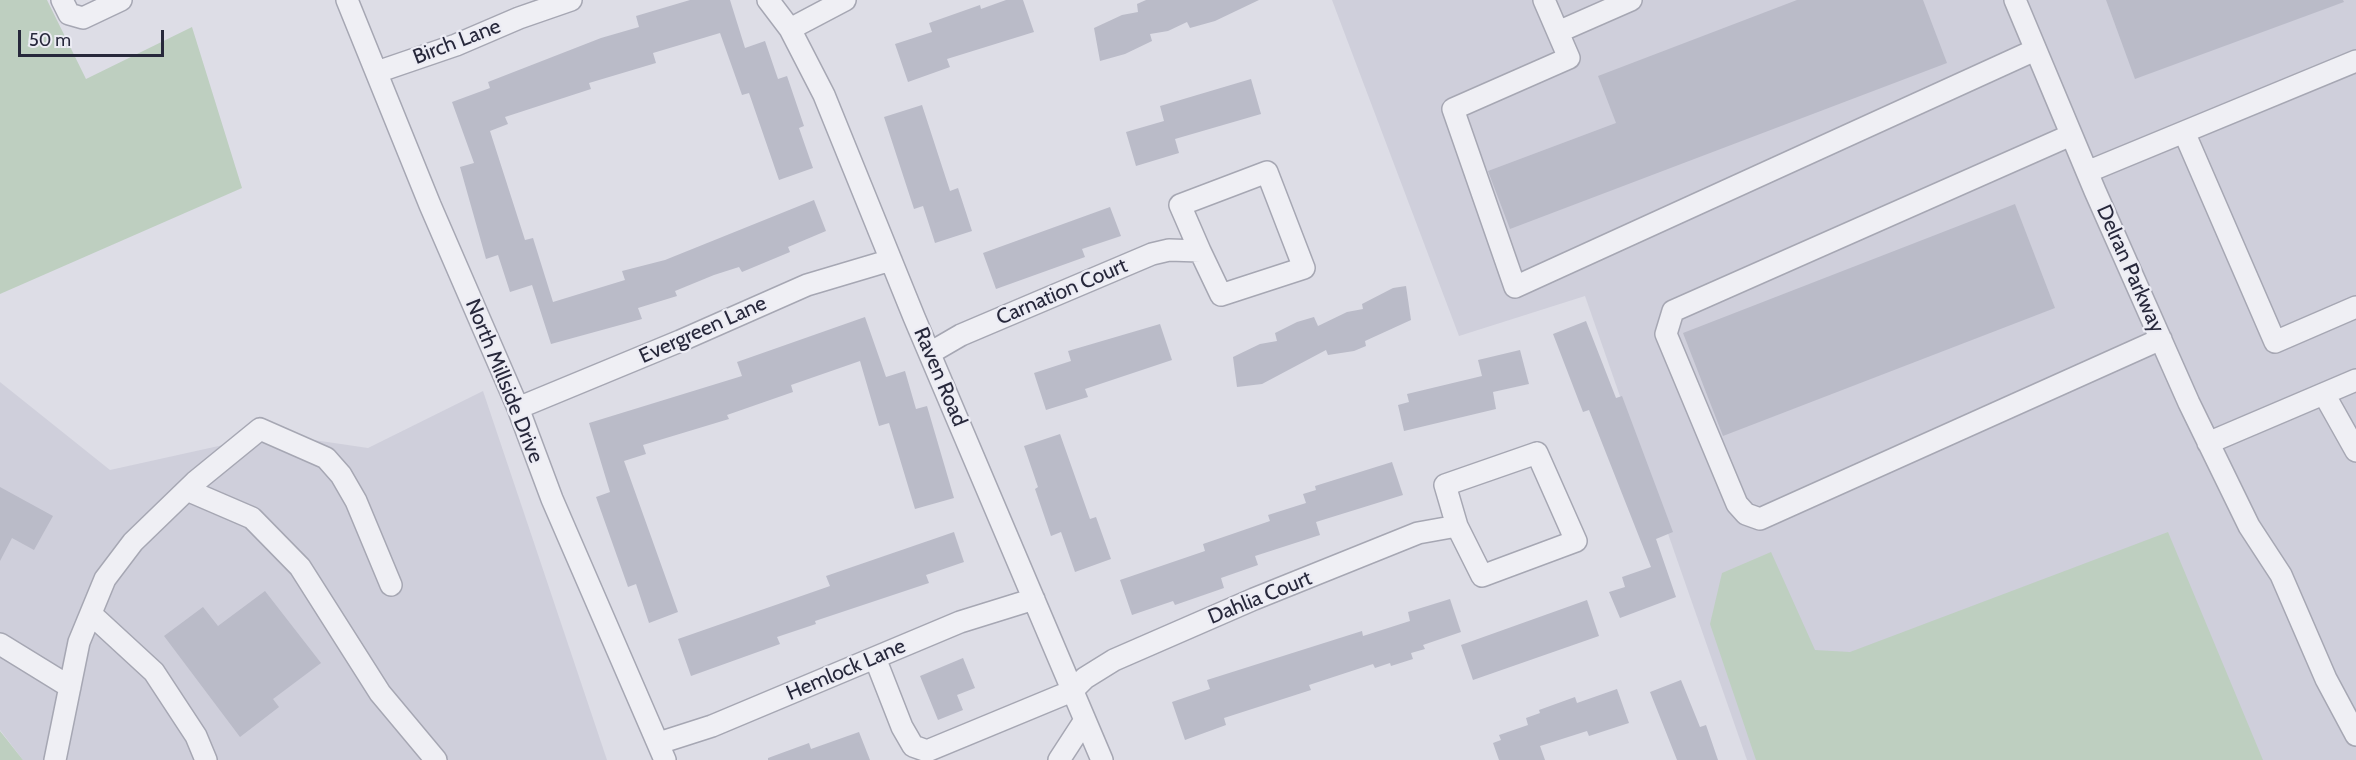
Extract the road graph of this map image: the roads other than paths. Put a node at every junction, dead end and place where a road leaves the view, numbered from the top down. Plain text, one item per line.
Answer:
1 (62, 0) edge
2 (121, 0) edge
3 (347, 0) edge
4 (571, 0) edge
5 (768, 0) edge
6 (845, 0) edge
7 (1544, 0) edge
8 (1631, 0) edge
9 (2015, 0) edge
10 (790, 29) junction
11 (1558, 32) junction
12 (2036, 50) junction
13 (2356, 61) edge
14 (377, 72) junction
15 (2184, 132) junction
16 (2071, 135) junction
17 (2087, 172) junction
18 (1200, 251) junction
19 (891, 260) junction
20 (2356, 307) edge
21 (2161, 339) junction
22 (930, 353) junction
23 (2356, 380) edge
24 (2324, 394) junction
25 (518, 408) junction
26 (2208, 443) junction
27 (2356, 451) edge
28 (187, 490) junction
29 (1457, 526) junction
30 (391, 585) dead end
31 (1034, 599) junction
32 (91, 614) junction
33 (0, 644) edge
34 (875, 658) junction
35 (70, 687) junction
36 (1072, 691) junction
37 (1084, 720) junction
38 (2356, 735) edge
39 (662, 751) edge
40 (55, 760) edge
41 (206, 760) edge
42 (436, 760) edge
43 (1059, 760) edge
44 (1102, 760) edge

1 - 2 street
3 - 14 street, North Millside Drive
4 - 14 street, Birch Lane
5 - 10 street, Raven Road
6 - 10 street
7 - 11 street
8 - 11 street
9 - 12 street, Delran Parkway
10 - 19 street, Raven Road
11 - 12 street
12 - 16 street, Delran Parkway
13 - 15 street
14 - 25 street, North Millside Drive
15 - 17 street
15 - 20 street
16 - 17 street, Delran Parkway
16 - 21 street
17 - 21 street, Delran Parkway
18 - 18 street
18 - 22 street, Carnation Court
19 - 22 street, Raven Road
19 - 25 street, Evergreen Lane
21 - 26 street, Delran Parkway
22 - 31 street, Raven Road
23 - 24 street
24 - 26 street
24 - 27 street
25 - 39 street, North Millside Drive
26 - 38 street, Delran Parkway
28 - 30 street
28 - 32 street
28 - 42 street
29 - 29 street
29 - 36 street, Dahlia Court
31 - 34 street, Hemlock Lane
31 - 36 street, Raven Road
32 - 35 street
32 - 41 street
33 - 35 street
34 - 36 street, Dahlia Court
34 - 39 street, Hemlock Lane
35 - 40 street
36 - 37 street, Raven Road
37 - 43 street
37 - 44 street, Raven Road

